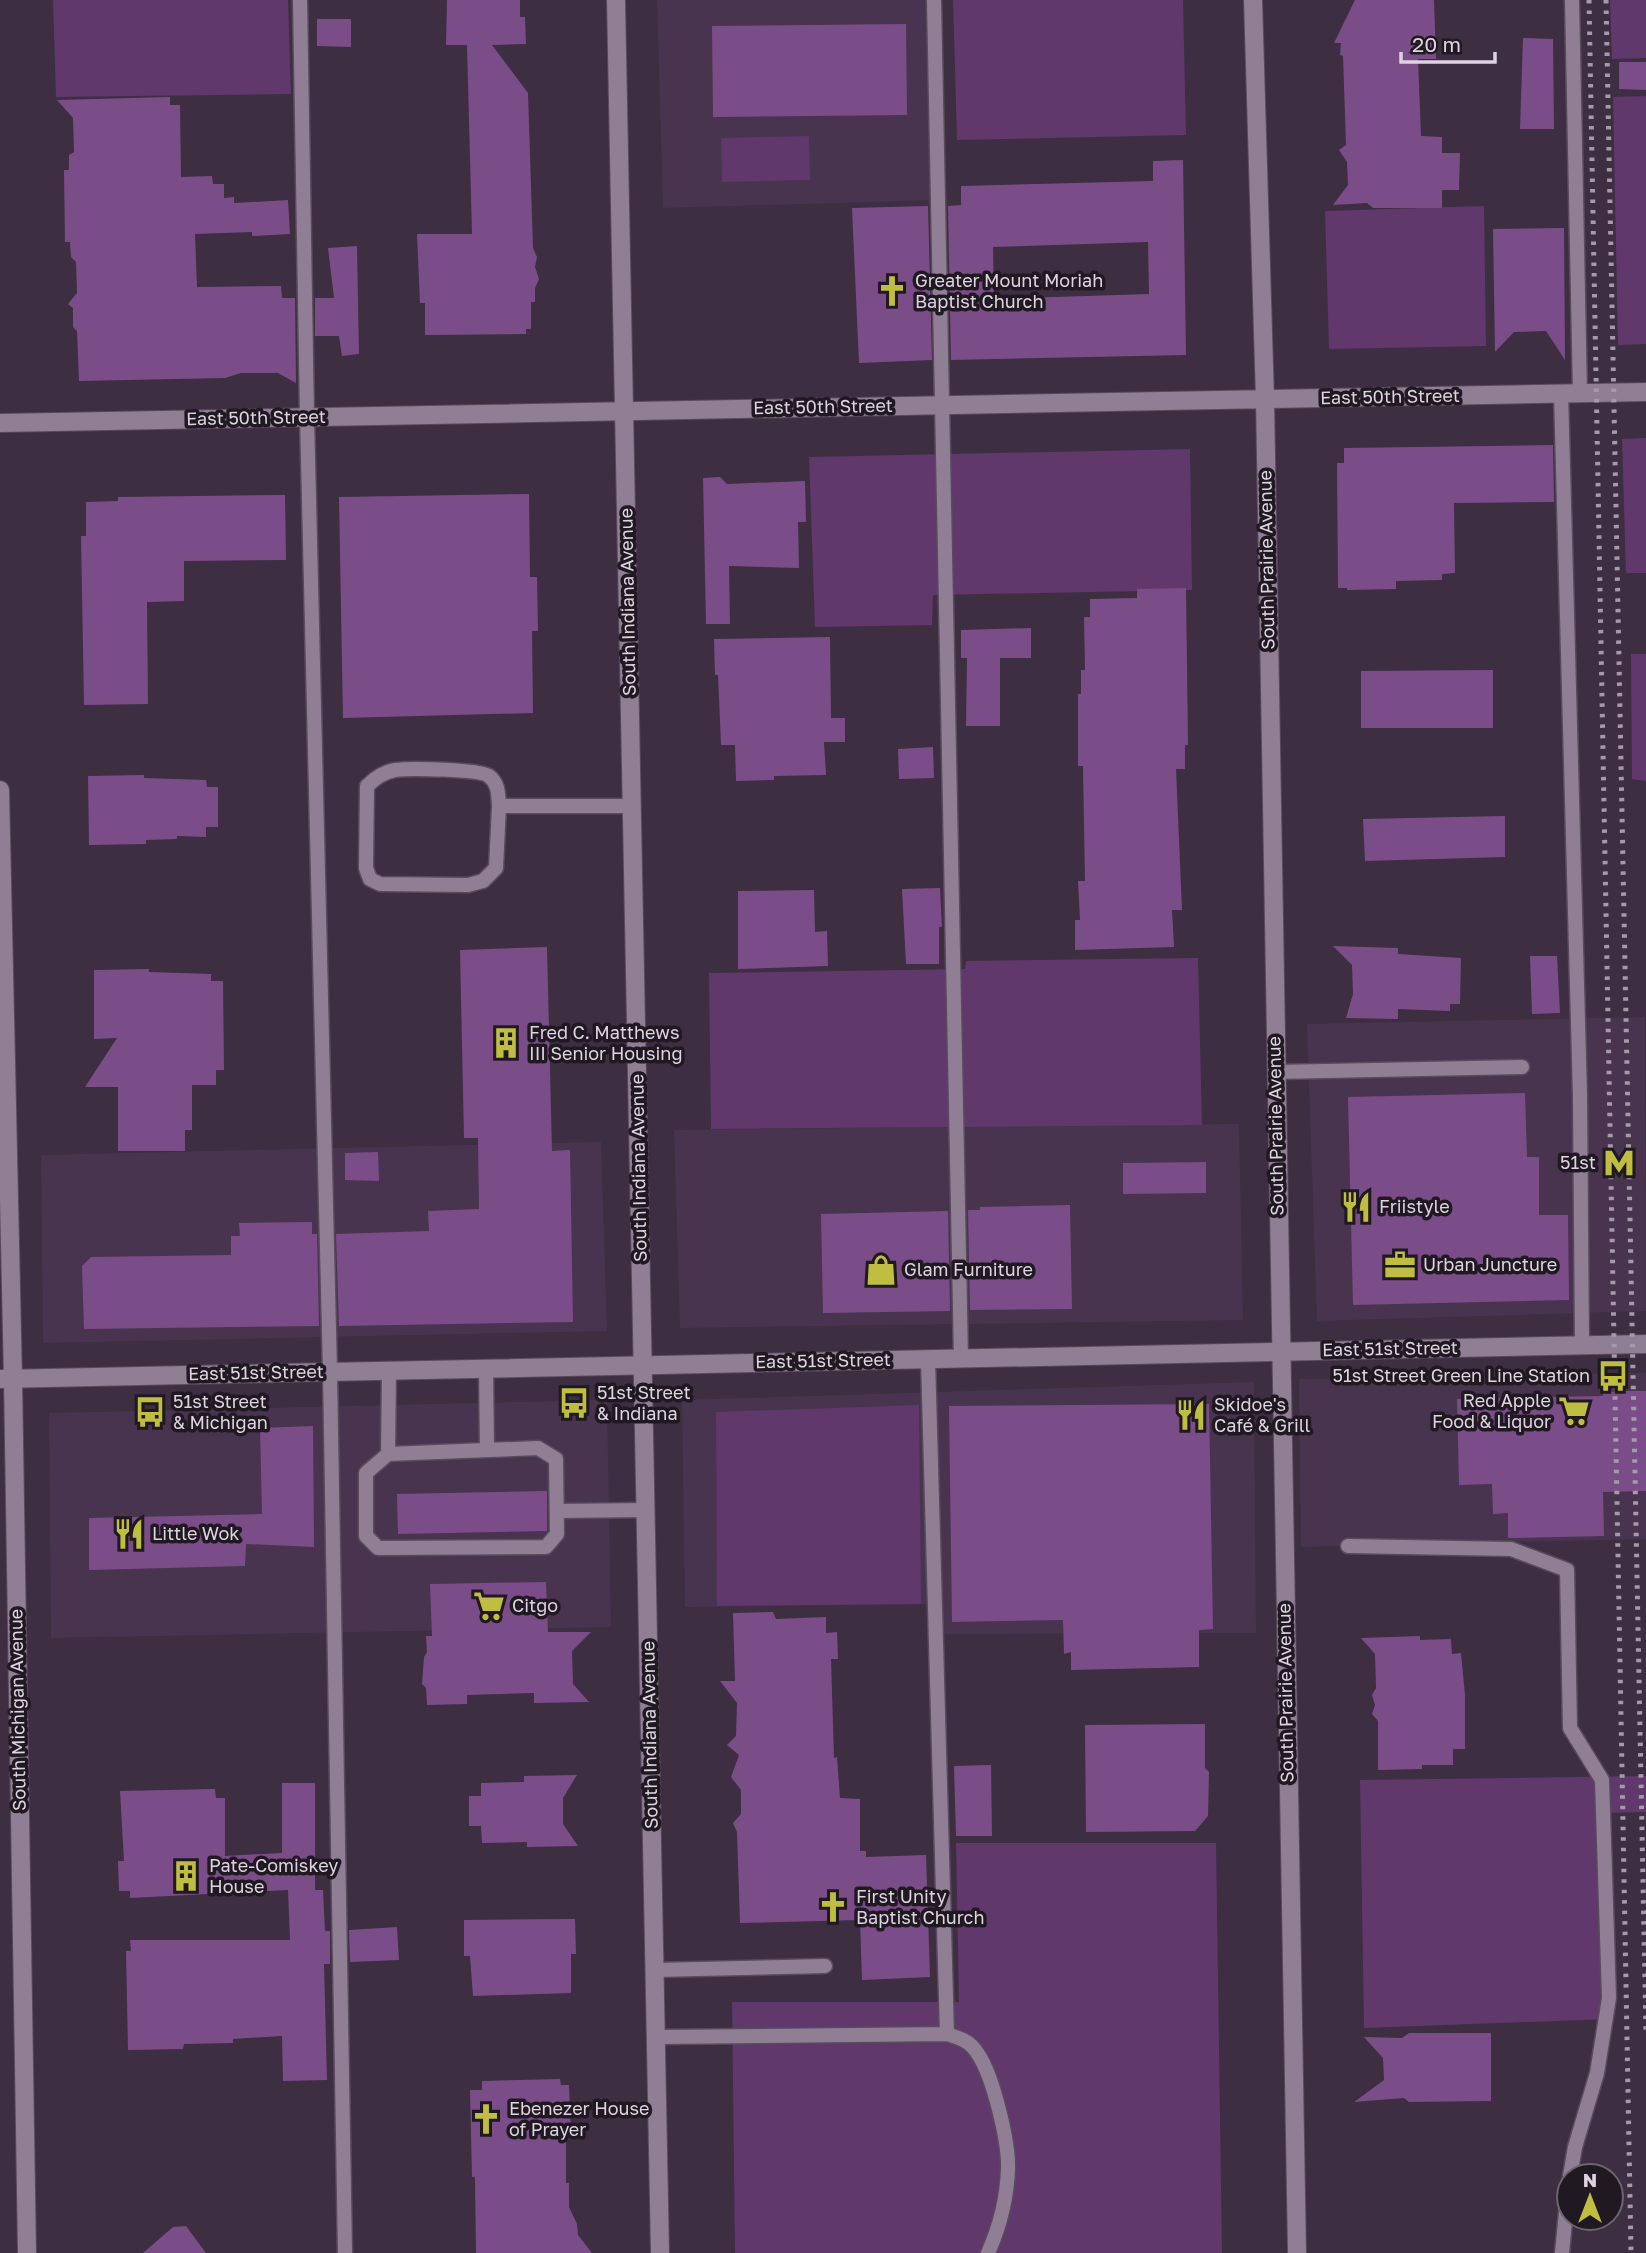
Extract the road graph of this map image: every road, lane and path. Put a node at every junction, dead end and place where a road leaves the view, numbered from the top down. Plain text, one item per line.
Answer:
1 (300, 0) edge
2 (616, 0) edge
3 (934, 0) edge
4 (1253, 0) edge
5 (1572, 0) edge
6 (1646, 392) edge
7 (1561, 393) junction
8 (1580, 393) junction
9 (1265, 399) junction
10 (944, 405) junction
11 (624, 412) junction
12 (307, 417) junction
13 (0, 423) edge
14 (0, 790) edge
15 (499, 806) junction
16 (632, 806) junction
17 (1522, 1067) dead end
18 (1276, 1072) junction
19 (1646, 1344) edge
20 (1582, 1345) junction
21 (1280, 1352) junction
22 (961, 1358) junction
23 (928, 1359) junction
24 (643, 1365) junction
25 (486, 1368) junction
26 (389, 1370) junction
27 (330, 1372) junction
28 (7, 1379) edge
29 (487, 1450) junction
30 (388, 1454) junction
31 (646, 1510) junction
32 (556, 1511) junction
33 (1348, 1546) dead end
34 (825, 1966) dead end
35 (655, 1970) junction
36 (947, 2034) junction
37 (656, 2037) junction
38 (1572, 2162) edge
39 (1564, 2232) edge
40 (27, 2253) edge
41 (345, 2253) edge
42 (660, 2253) edge
43 (988, 2253) edge
44 (1297, 2253) edge
45 (1562, 2253) edge

1 - 12 lane
2 - 11 street, South Indiana Avenue
3 - 10 lane
4 - 9 street, South Prairie Avenue
5 - 8 lane
6 - 8 street, East 50th Street
7 - 8 street, East 50th Street
7 - 9 street, East 50th Street
7 - 20 lane
9 - 10 street, East 50th Street
9 - 18 street, South Prairie Avenue
10 - 11 street, East 50th Street
10 - 22 lane
11 - 12 street, East 50th Street
11 - 16 street, South Indiana Avenue
12 - 13 street, East 50th Street
12 - 27 lane
14 - 28 street, South Michigan Avenue
15 - 15 lane
15 - 16 lane
16 - 24 street, South Indiana Avenue
17 - 18 lane
18 - 21 street, South Prairie Avenue
19 - 20 street, East 51st Street
20 - 21 street, East 51st Street
21 - 22 street, East 51st Street
21 - 44 street, South Prairie Avenue
22 - 23 street, East 51st Street
23 - 24 street, East 51st Street
23 - 36 lane
24 - 25 street, East 51st Street
24 - 31 street, South Indiana Avenue
25 - 26 street, East 51st Street
25 - 29 lane
26 - 27 street, East 51st Street
26 - 30 lane
27 - 28 street, East 51st Street
27 - 41 lane
28 - 40 street, South Michigan Avenue
29 - 30 lane
29 - 32 lane
30 - 32 lane
31 - 32 lane
31 - 35 street, South Indiana Avenue
33 - 38 lane
34 - 35 lane
35 - 37 street, South Indiana Avenue
36 - 37 lane
36 - 43 lane
37 - 42 street, South Indiana Avenue
39 - 45 lane

